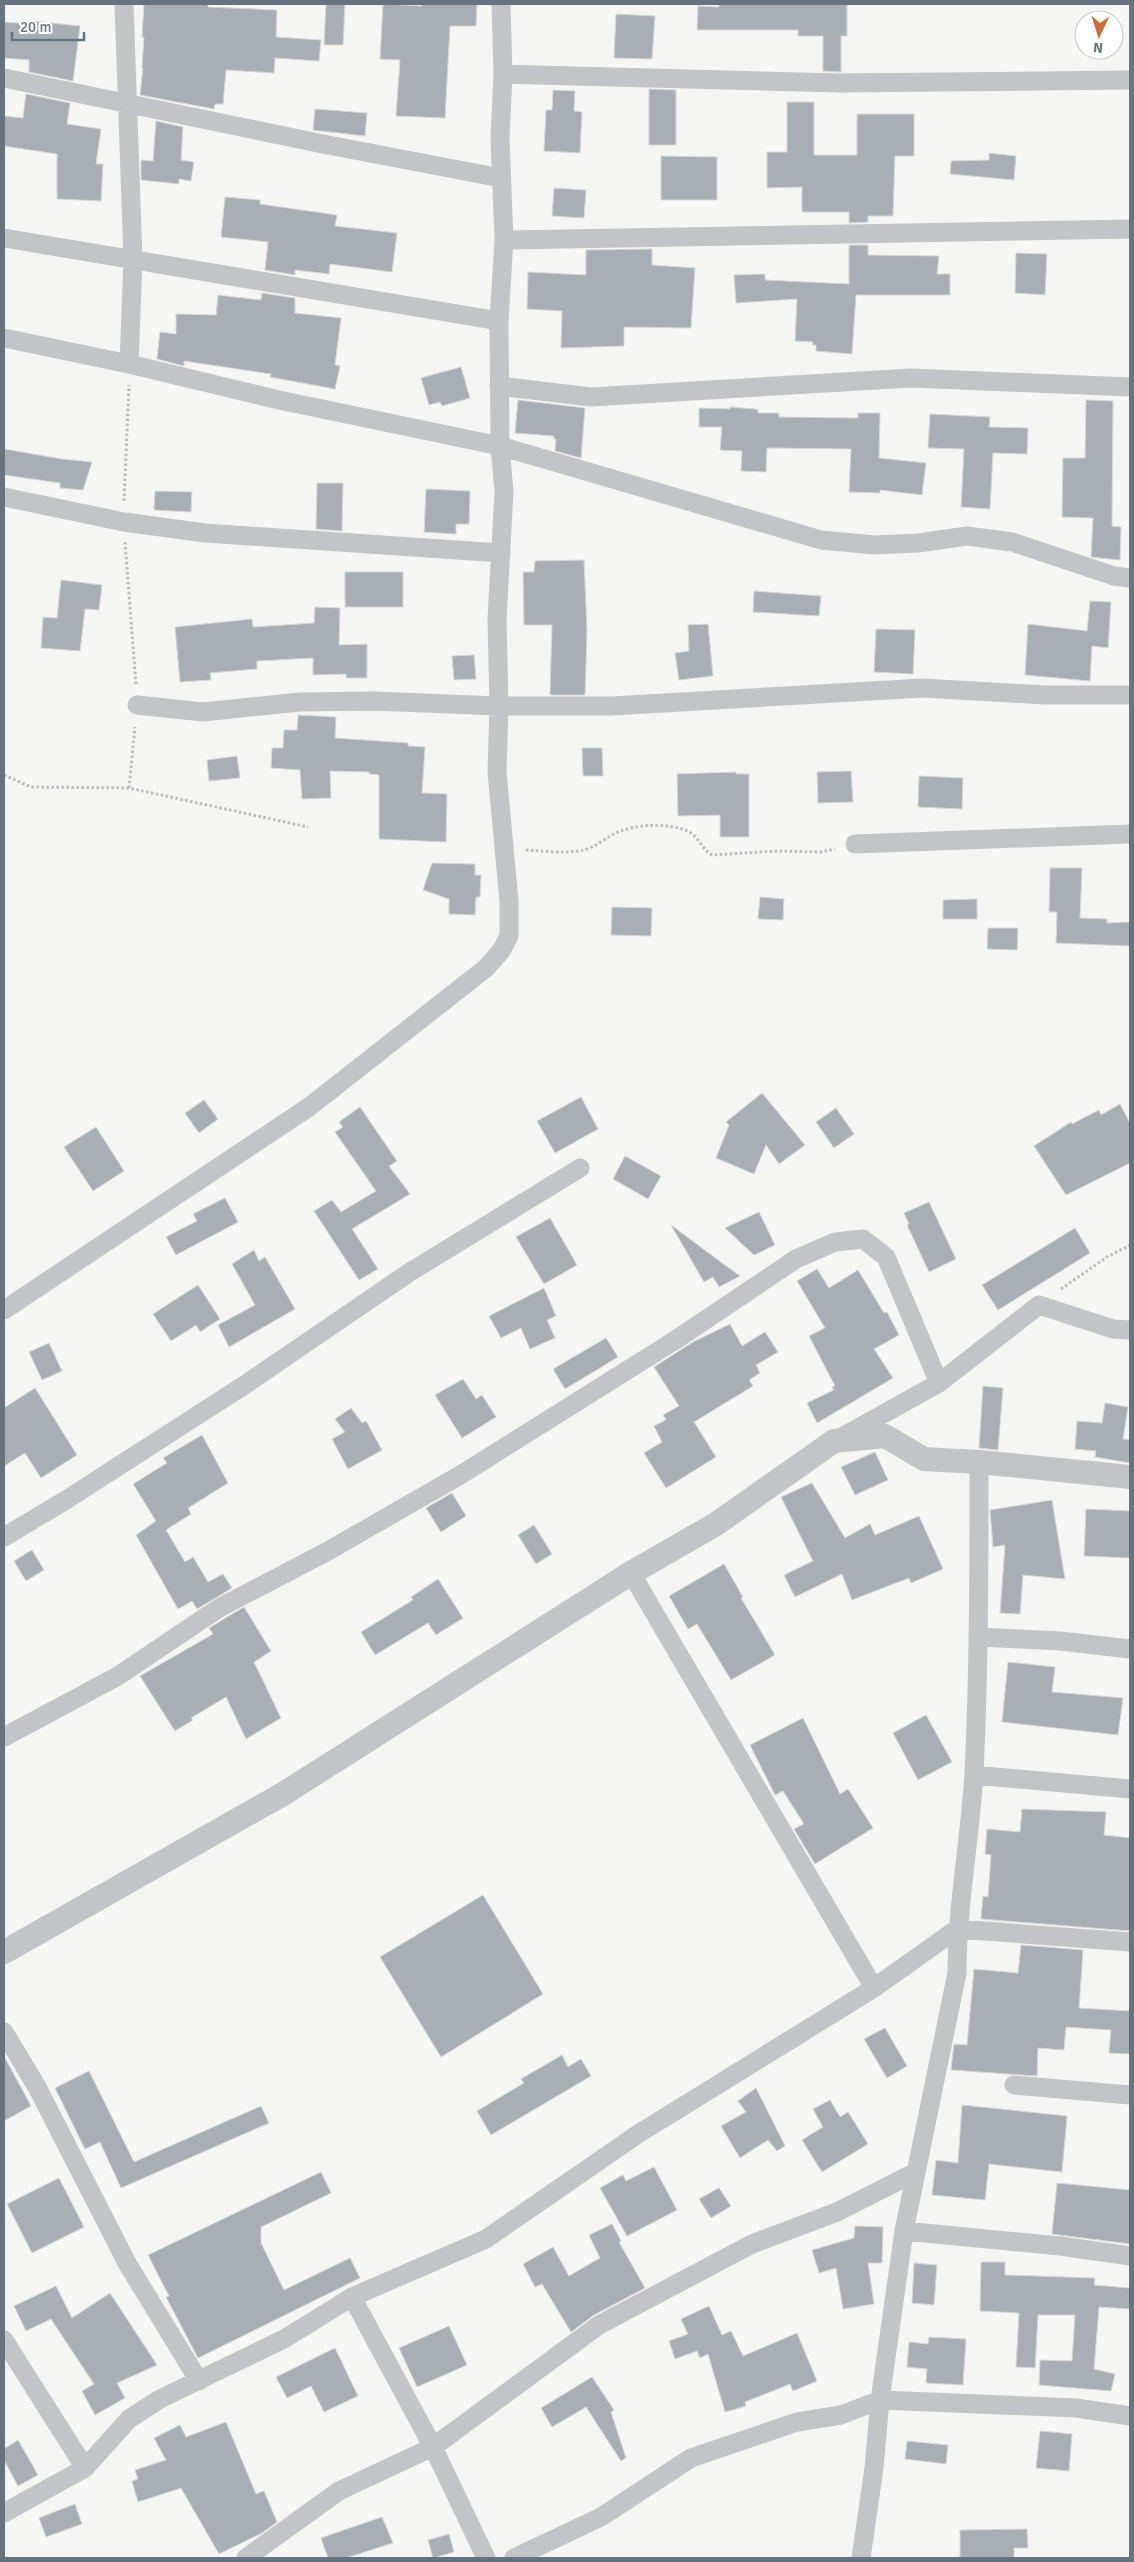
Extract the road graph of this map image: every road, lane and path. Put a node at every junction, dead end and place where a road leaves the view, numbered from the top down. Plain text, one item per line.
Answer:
1 (124, 4) edge
2 (501, 4) edge
3 (503, 74) junction
4 (4, 78) edge
5 (1130, 80) edge
6 (127, 105) junction
7 (501, 178) junction
8 (1130, 229) edge
9 (4, 238) edge
10 (504, 240) junction
11 (134, 259) junction
12 (499, 321) junction
13 (4, 338) edge
14 (129, 364) junction
15 (499, 386) junction
16 (1130, 387) edge
17 (500, 446) junction
18 (4, 497) edge
19 (124, 522) junction
20 (501, 553) junction
21 (1130, 578) edge
22 (1130, 695) edge
23 (137, 705) junction
24 (499, 706) junction
25 (4, 775) edge
26 (129, 788) junction
27 (308, 827) dead end
28 (1130, 834) edge
29 (855, 844) joint
30 (504, 850) junction
31 (580, 1168) dead end
32 (1130, 1245) edge
33 (1039, 1305) junction
34 (4, 1310) edge
35 (1130, 1330) edge
36 (939, 1383) junction
37 (834, 1441) junction
38 (979, 1462) junction
39 (1130, 1477) edge
40 (4, 1537) edge
41 (631, 1574) junction
42 (980, 1637) junction
43 (1130, 1649) edge
44 (4, 1737) edge
45 (974, 1775) junction
46 (1130, 1789) edge
47 (957, 1930) junction
48 (1130, 1942) edge
49 (4, 1952) edge
50 (874, 1988) junction
51 (4, 2032) edge
52 (1014, 2084) dead end
53 (1130, 2095) edge
54 (916, 2172) junction
55 (904, 2232) junction
56 (1130, 2256) edge
57 (352, 2296) junction
58 (4, 2340) edge
59 (198, 2380) junction
60 (880, 2400) junction
61 (1130, 2416) edge
62 (433, 2447) junction
63 (85, 2468) junction
64 (4, 2513) edge
65 (246, 2558) edge
66 (486, 2558) edge
67 (514, 2558) edge
68 (861, 2558) edge

1 - 6 street
2 - 3 street
3 - 5 street
3 - 7 street
4 - 6 street
6 - 7 street
6 - 11 street
7 - 10 street
8 - 10 street
9 - 11 street
10 - 12 street
11 - 12 street
11 - 14 street
12 - 15 street
13 - 14 street
14 - 17 street
14 - 19 path
15 - 16 street
15 - 17 street
17 - 20 street
17 - 21 street
18 - 19 street
19 - 20 street
19 - 23 path
20 - 24 street
22 - 24 street
23 - 24 street
23 - 26 path
24 - 30 street
25 - 26 path
26 - 27 path
28 - 29 street
29 - 30 path
30 - 34 street
31 - 40 street
32 - 33 path
33 - 35 street
33 - 36 street
36 - 37 street
36 - 44 street
37 - 38 street
37 - 41 street
38 - 39 street
38 - 42 street
41 - 49 street
41 - 50 street
42 - 43 street
42 - 45 street
45 - 46 street
45 - 47 street
47 - 48 street
47 - 50 street
47 - 54 street
50 - 57 street
51 - 59 street
52 - 53 street
54 - 55 street
54 - 62 street
55 - 56 street
55 - 60 street
57 - 59 street
57 - 62 street
58 - 63 street
59 - 63 street
60 - 61 street
60 - 67 street
60 - 68 street
62 - 65 street
62 - 66 street
63 - 64 street

